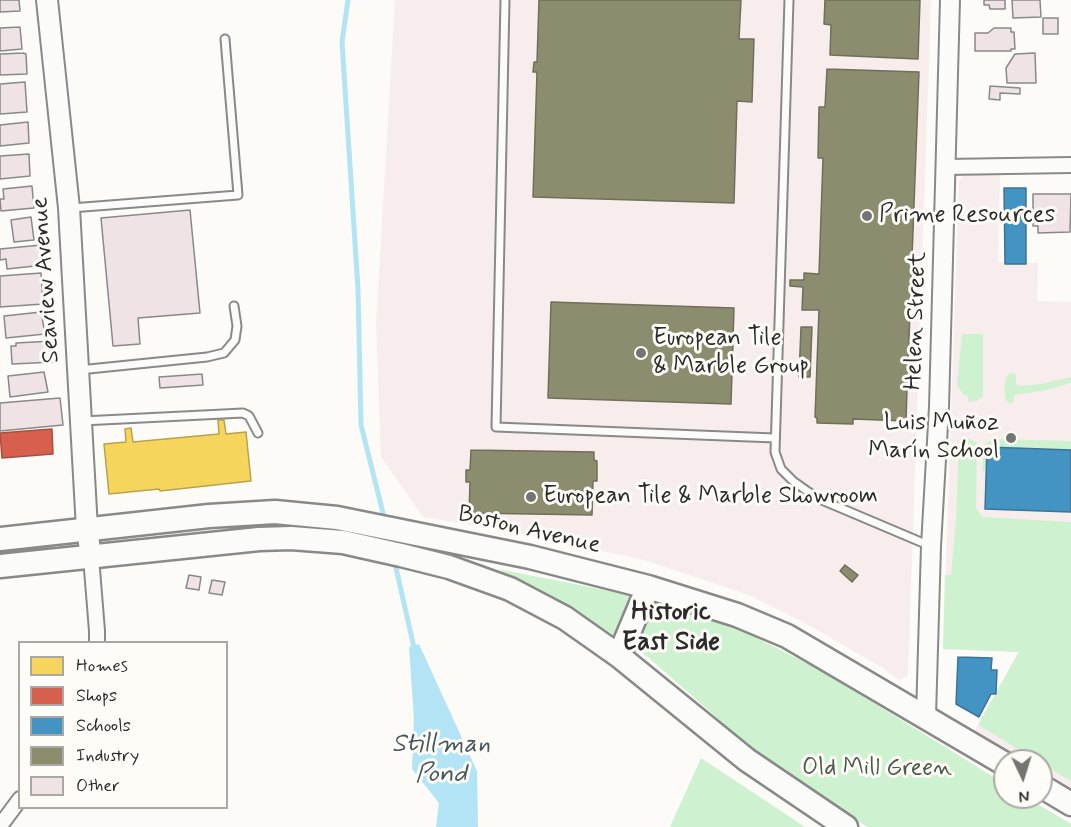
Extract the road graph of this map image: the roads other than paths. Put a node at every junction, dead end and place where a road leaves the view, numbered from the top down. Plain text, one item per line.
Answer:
1 (47, 0) edge
2 (506, 0) edge
3 (789, 0) edge
4 (950, 0) edge
5 (225, 39) dead end
6 (1071, 165) edge
7 (946, 167) junction
8 (69, 208) junction
9 (234, 306) dead end
10 (79, 370) junction
11 (82, 421) junction
12 (258, 433) dead end
13 (775, 438) junction
14 (87, 529) junction
15 (0, 539) edge
16 (931, 546) junction
17 (91, 557) junction
18 (0, 566) edge
19 (648, 587) junction
20 (97, 641) edge
21 (619, 656) junction
22 (926, 716) junction
23 (993, 757) edge
24 (1053, 793) edge
25 (18, 800) edge
26 (1071, 804) edge
27 (4, 811) edge
28 (0, 826) edge
29 (846, 827) edge

1 - 8 main road, Seaview Avenue
2 - 13 lane
3 - 13 lane
4 - 7 street, Helen Street
5 - 8 lane
6 - 7 street
7 - 16 street, Helen Street
8 - 10 main road, Seaview Avenue
9 - 10 lane
10 - 11 main road, Seaview Avenue
11 - 12 lane
11 - 14 main road, Seaview Avenue
13 - 16 lane
14 - 15 main road, Boston Avenue
14 - 17 main road, Seaview Avenue
14 - 19 main road, Boston Avenue
16 - 22 street, Helen Street
17 - 18 main road
17 - 20 street
17 - 21 main road
19 - 21 main road
19 - 22 main road, Boston Avenue
21 - 29 main road
22 - 23 main road, Boston Avenue
24 - 26 main road
25 - 27 street
27 - 28 street

